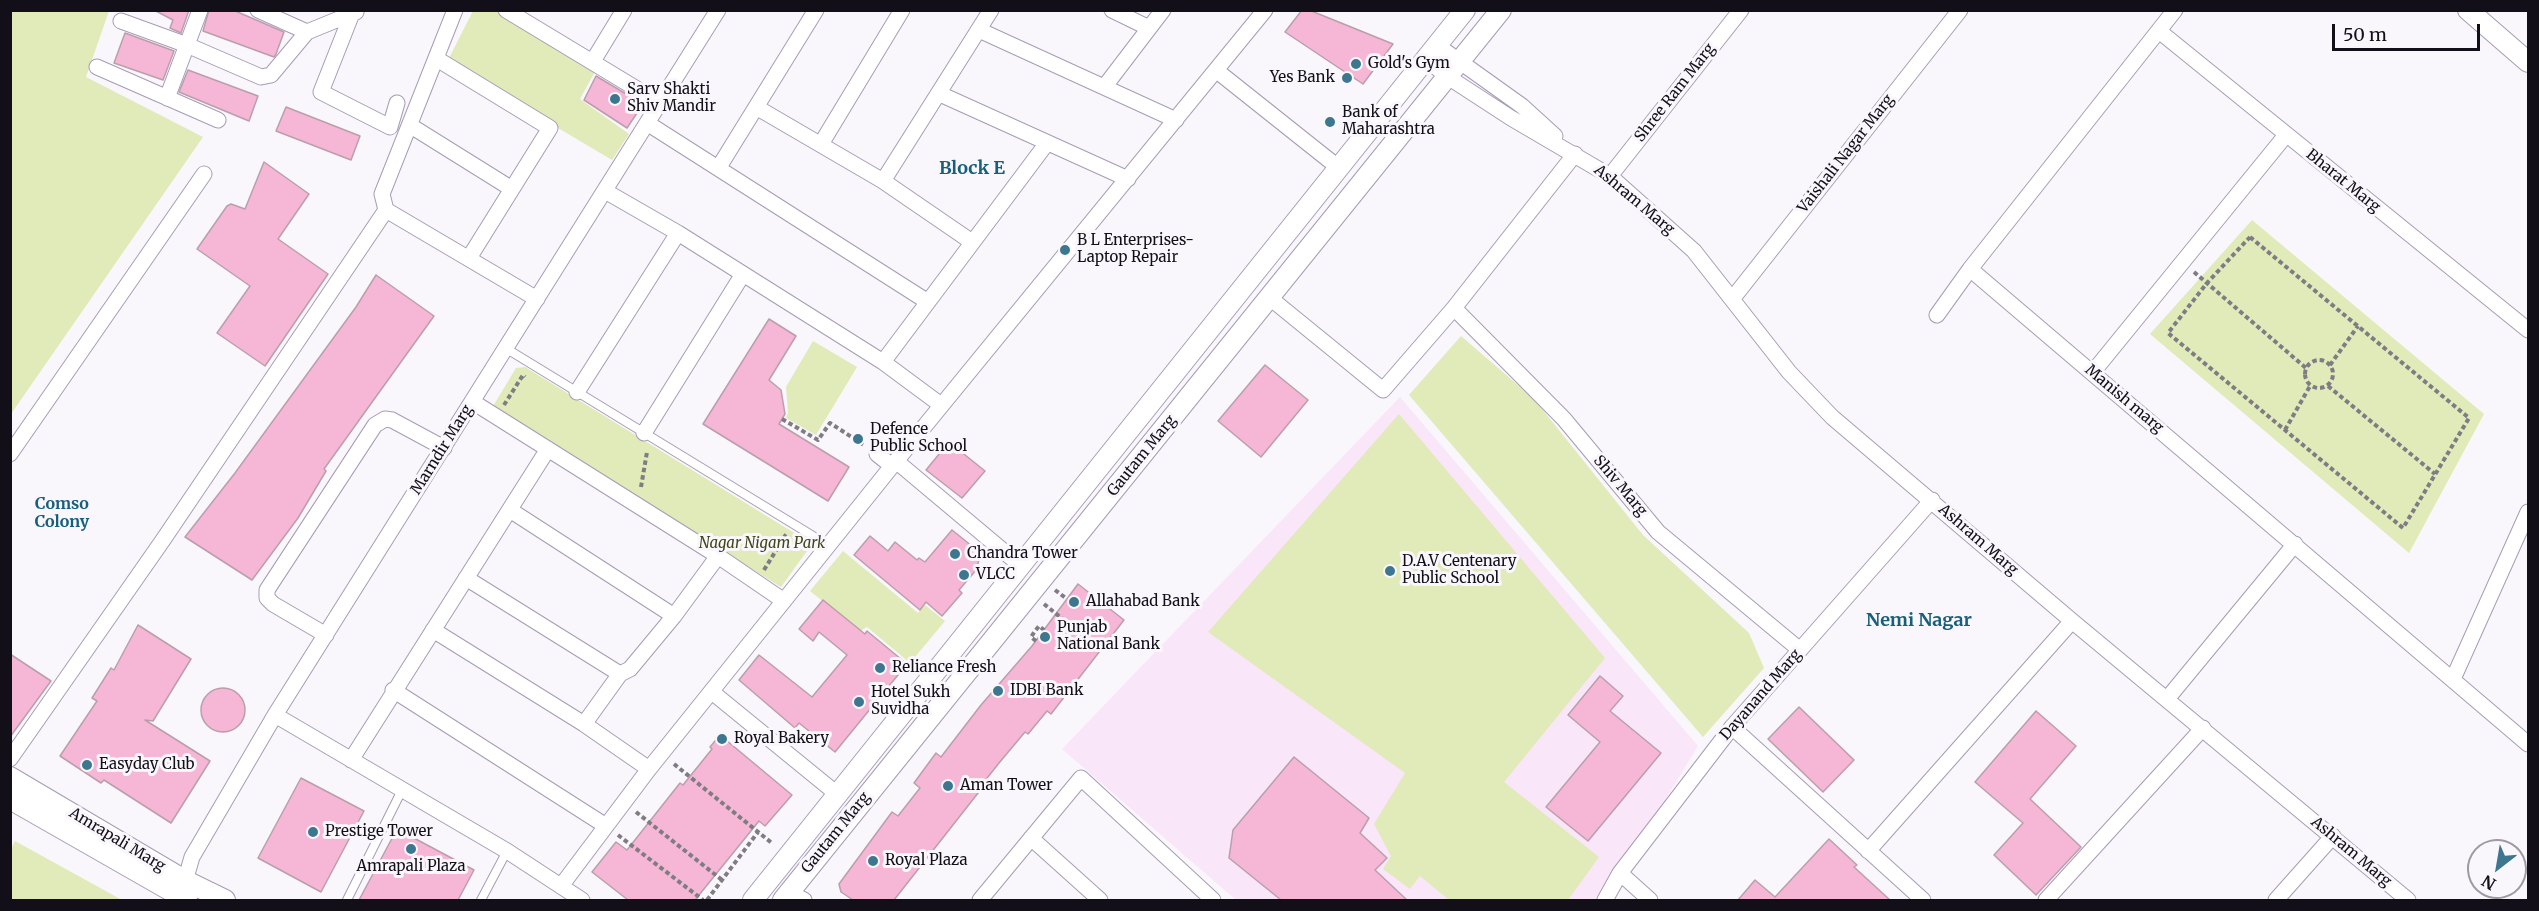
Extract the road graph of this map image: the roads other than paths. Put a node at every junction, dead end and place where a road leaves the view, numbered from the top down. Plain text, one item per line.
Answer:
1 (200, 10) edge
2 (258, 10) edge
3 (455, 10) edge
4 (506, 10) edge
5 (624, 10) edge
6 (718, 10) edge
7 (816, 10) edge
8 (902, 10) edge
9 (991, 10) edge
10 (1112, 10) edge
11 (1163, 10) edge
12 (1265, 10) edge
13 (1501, 10) edge
14 (1741, 10) edge
15 (1960, 10) edge
16 (2175, 10) edge
17 (2468, 10) edge
18 (1461, 12) edge
19 (355, 13) edge
20 (121, 21) dead end
21 (1149, 28) junction
22 (979, 30) junction
23 (2159, 31) junction
24 (307, 32) junction
25 (187, 45) junction
26 (1432, 53) junction
27 (437, 59) junction
28 (592, 61) junction
29 (2529, 62) edge
30 (97, 66) dead end
31 (1454, 70) junction
32 (1217, 71) junction
33 (1105, 86) junction
34 (940, 94) junction
35 (167, 98) junction
36 (397, 103) dead end
37 (660, 103) junction
38 (756, 107) junction
39 (218, 120) dead end
40 (1176, 120) junction
41 (648, 123) junction
42 (411, 126) junction
43 (2286, 135) junction
44 (1047, 143) junction
45 (821, 144) junction
46 (1575, 154) junction
47 (719, 167) junction
48 (1339, 168) junction
49 (204, 174) dead end
50 (1610, 176) junction
51 (1128, 179) junction
52 (883, 181) junction
53 (512, 189) junction
54 (605, 190) junction
55 (386, 210) junction
56 (678, 233) junction
57 (972, 242) junction
58 (469, 258) junction
59 (1970, 269) junction
60 (743, 274) junction
61 (1270, 298) junction
62 (1733, 298) junction
63 (537, 299) junction
64 (928, 302) junction
65 (1454, 308) junction
66 (1937, 315) dead end
67 (2529, 330) edge
68 (507, 350) junction
69 (883, 362) junction
70 (2092, 372) junction
71 (577, 392) junction
72 (473, 402) junction
73 (941, 405) junction
74 (644, 433) junction
75 (444, 448) junction
76 (548, 449) junction
77 (10, 454) edge
78 (877, 454) road end
79 (894, 463) junction
80 (1932, 500) junction
81 (510, 510) junction
82 (2529, 513) edge
83 (813, 536) dead end
84 (2295, 544) junction
85 (718, 556) junction
86 (1020, 565) junction
87 (466, 578) junction
88 (784, 601) junction
89 (674, 616) junction
90 (2072, 621) junction
91 (433, 630) junction
92 (326, 635) junction
93 (1800, 650) junction
94 (620, 675) junction
95 (2453, 679) junction
96 (393, 690) junction
97 (712, 692) junction
98 (2168, 699) junction
99 (275, 715) junction
100 (584, 724) junction
101 (1732, 727) junction
102 (2203, 728) junction
103 (2529, 744) edge
104 (10, 759) edge
105 (351, 760) junction
106 (650, 769) junction
107 (402, 790) junction
108 (13, 793) edge
109 (837, 794) junction
110 (606, 826) junction
111 (2333, 836) junction
112 (1031, 838) junction
113 (1868, 850) junction
114 (507, 851) junction
115 (1620, 873) junction
116 (561, 886) junction
117 (184, 893) edge
118 (792, 898) edge
119 (1094, 898) edge
120 (2053, 898) edge
121 (225, 900) edge
122 (347, 900) edge
123 (481, 900) edge
124 (582, 900) edge
125 (753, 900) edge
126 (980, 900) edge
127 (1213, 900) edge
128 (1605, 900) edge
129 (1650, 900) edge
130 (1923, 900) edge
131 (2276, 900) edge
132 (2408, 900) edge

1 - 25 street
2 - 24 street
3 - 27 street
4 - 28 street
5 - 28 street
6 - 37 street, Marndir Marg
7 - 38 street
8 - 45 street
9 - 22 street
10 - 21 street
11 - 21 street
12 - 32 street
13 - 31 street, Gautam Marg
14 - 50 street, Shree Ram Marg
15 - 62 street, Vaishali Nagar Marg
16 - 23 street
17 - 29 street
18 - 26 street, Gautam Marg
19 - 24 street
19 - 36 street
20 - 25 street
21 - 33 street
22 - 33 street
22 - 34 street
23 - 43 street, Bharat Marg
23 - 59 street
24 - 25 street
25 - 35 street
26 - 31 street, Ashram Marg
26 - 48 street, Gautam Marg
27 - 42 street
27 - 53 street
28 - 37 street
30 - 35 street
31 - 46 street, Ashram Marg
31 - 61 street, Gautam Marg
32 - 40 street
32 - 48 street
33 - 40 street
34 - 44 street
34 - 52 street
35 - 39 street
37 - 41 street, Marndir Marg
38 - 45 street
38 - 47 street
40 - 51 street
41 - 47 street
41 - 54 street, Marndir Marg
42 - 53 street
42 - 55 street
43 - 67 street, Bharat Marg
43 - 70 street
44 - 51 street
44 - 57 street
45 - 52 street
46 - 50 street, Ashram Marg
46 - 65 street
47 - 64 street
48 - 86 street, Gautam Marg
49 - 77 street
50 - 62 street, Ashram Marg
51 - 73 street
52 - 57 street
53 - 58 street
54 - 56 street
54 - 63 street, Marndir Marg
55 - 58 street
55 - 104 street
56 - 60 street
56 - 71 street
57 - 64 street
58 - 63 street
59 - 66 street
59 - 70 street, Manish marg
60 - 69 street
60 - 74 street
61 - 65 street
61 - 118 street, Gautam Marg
62 - 80 street, Ashram Marg
63 - 68 street, Marndir Marg
64 - 69 street
65 - 93 street, Shiv Marg
68 - 71 lane
68 - 72 street, Marndir Marg
69 - 73 street
70 - 84 street, Manish marg
71 - 74 lane
72 - 75 street, Marndir Marg
72 - 76 street
73 - 79 street
74 - 83 lane
75 - 92 street, Marndir Marg
75 - 92 street
76 - 81 street
76 - 85 street
78 - 79 street
79 - 86 street
79 - 88 street
80 - 90 street, Ashram Marg
80 - 93 street, Dayanand Marg
81 - 87 street
81 - 89 street
82 - 95 street
84 - 95 street, Manish marg
84 - 98 street
85 - 88 street
85 - 89 street
86 - 109 street, Gautam Marg
87 - 91 street
87 - 94 street
88 - 97 street
89 - 94 street
90 - 98 street, Ashram Marg
90 - 113 street
91 - 96 street
91 - 100 street
92 - 99 street, Marndir Marg
93 - 101 street, Dayanand Marg
94 - 100 street
95 - 103 street, Manish marg
96 - 105 street
96 - 110 street
97 - 106 street
97 - 109 street
98 - 102 street, Ashram Marg
99 - 105 street
99 - 117 street, Marndir Marg
100 - 106 street
101 - 113 street
101 - 115 street, Dayanand Marg
102 - 111 street, Ashram Marg
102 - 120 street
105 - 107 street
106 - 110 street
107 - 114 street
107 - 122 lane
108 - 117 street, Amrapali Marg
109 - 125 street, Gautam Marg
110 - 116 street
111 - 131 street
111 - 132 street, Ashram Marg
112 - 119 street
112 - 126 street
112 - 127 street
113 - 130 street
114 - 116 street
114 - 123 lane
115 - 128 street, Dayanand Marg
115 - 129 street
116 - 124 street
117 - 121 street, Amrapali Marg

